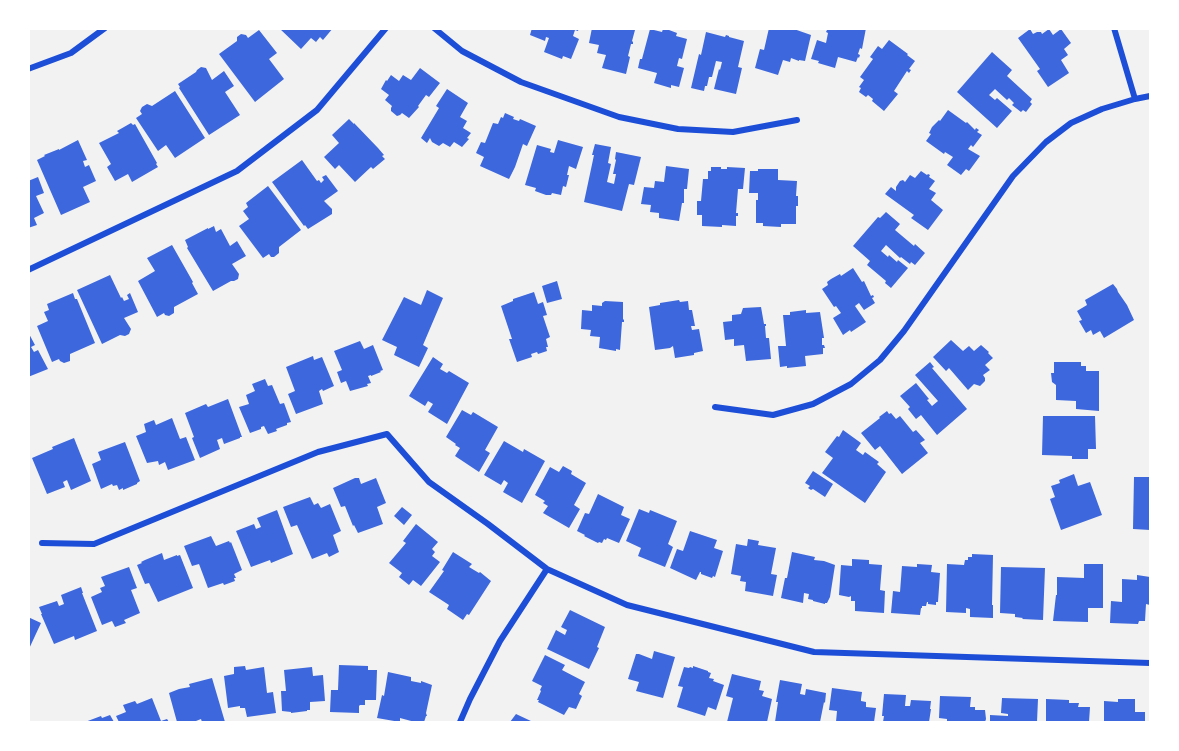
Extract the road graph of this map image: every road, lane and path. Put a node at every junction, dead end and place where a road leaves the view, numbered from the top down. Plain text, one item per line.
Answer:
1 (105, 28) edge
2 (386, 28) edge
3 (434, 28) edge
4 (1114, 28) edge
5 (28, 69) edge
6 (1150, 96) edge
7 (1135, 99) junction
8 (797, 120) dead end
9 (28, 270) edge
10 (715, 407) dead end
11 (42, 543) dead end
12 (547, 569) junction
13 (1150, 663) edge
14 (460, 723) edge

1 - 5 street
2 - 9 street
3 - 8 street
4 - 7 street
6 - 7 street
7 - 10 street
11 - 12 street
12 - 13 street
12 - 14 street

